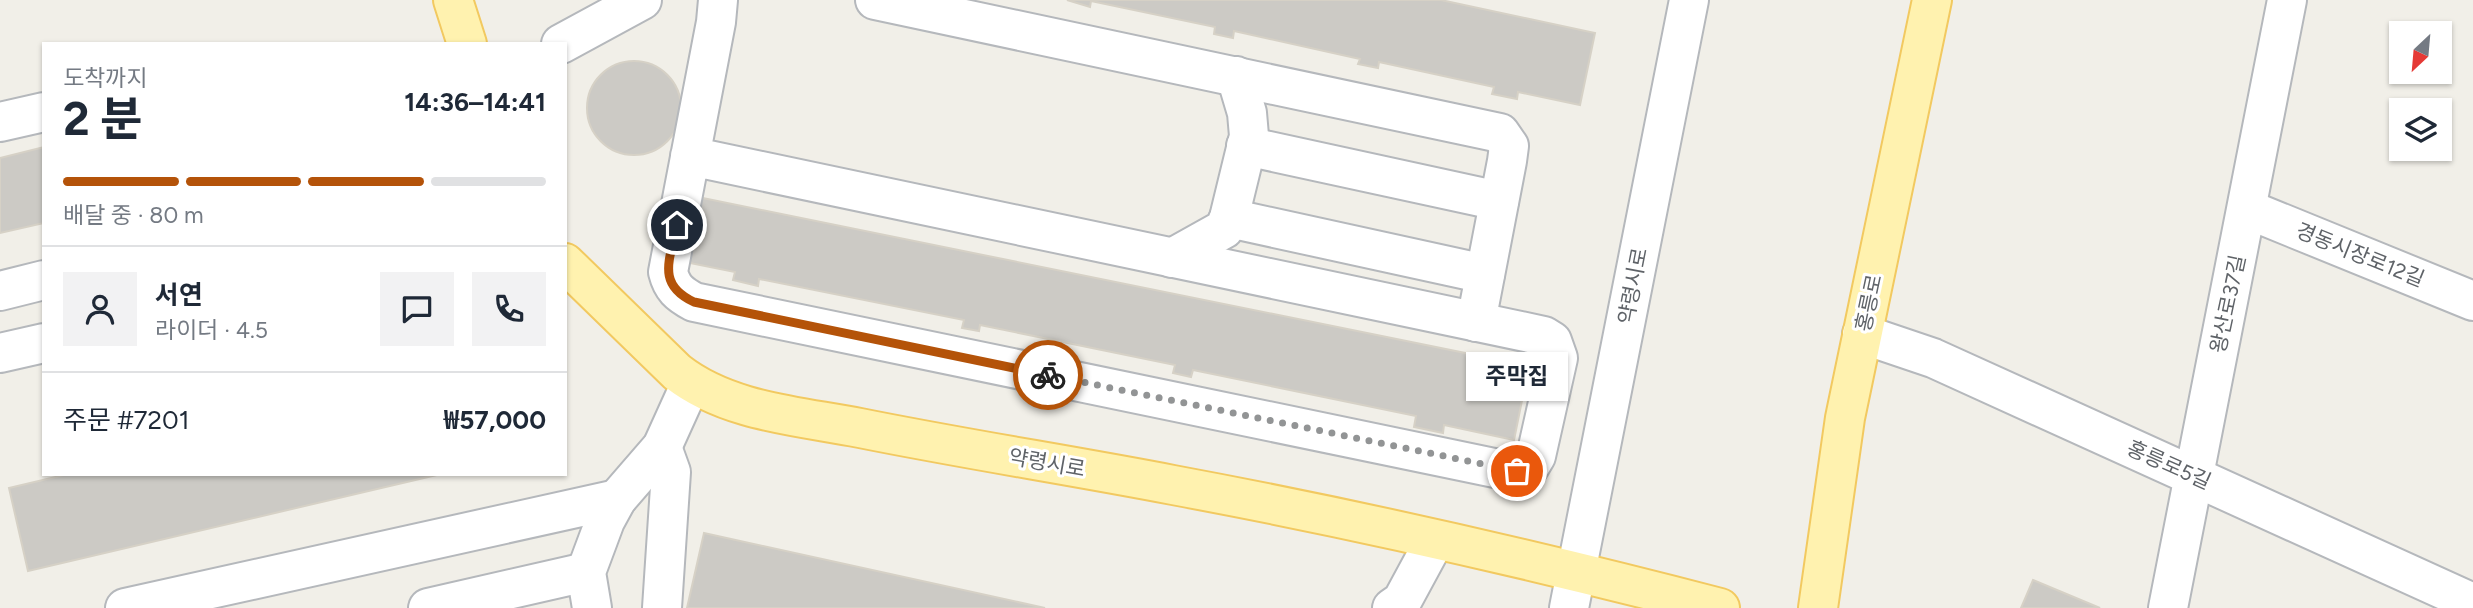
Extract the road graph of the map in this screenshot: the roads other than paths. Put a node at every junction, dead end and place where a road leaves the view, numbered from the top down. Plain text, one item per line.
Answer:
1 (453, 0) edge
2 (642, 0) edge
3 (875, 0) edge
4 (1689, 0) edge
5 (1932, 0) edge
6 (2287, 0) edge
7 (723, 1) edge
8 (466, 42) edge
9 (565, 42) edge
10 (1236, 76) junction
11 (42, 112) edge
12 (0, 122) edge
13 (1246, 146) junction
14 (690, 156) junction
15 (1499, 201) junction
16 (2247, 209) junction
17 (1230, 218) junction
18 (1172, 258) junction
19 (567, 265) edge
20 (1485, 274) junction
21 (42, 280) edge
22 (0, 291) edge
23 (2473, 301) edge
24 (1476, 322) junction
25 (1862, 334) junction
26 (42, 343) edge
27 (0, 353) edge
28 (691, 383) junction
29 (662, 447) junction
30 (2192, 476) junction
31 (617, 499) junction
32 (1435, 540) junction
33 (589, 590) edge
34 (1573, 590) edge
35 (2460, 596) edge
36 (125, 608) edge
37 (428, 608) edge
38 (662, 608) edge
39 (1392, 608) edge
40 (1720, 608) edge
41 (1818, 608) edge
42 (2168, 608) edge

1 - 8 main road
2 - 9 street
3 - 10 street
4 - 34 street, 약령시로
5 - 25 main road, 홍릉로
6 - 16 street, 왕산로37길
7 - 14 street
10 - 13 street
10 - 15 street
11 - 12 street
13 - 15 street
13 - 17 street
14 - 18 street
14 - 24 street
15 - 20 street
16 - 23 street, 경동시장로12길
16 - 30 street, 왕산로37길
17 - 18 street
17 - 20 street
18 - 24 street
19 - 28 main road, 약령시로
20 - 24 street
21 - 22 street
25 - 30 street, 홍릉로5길
25 - 41 main road, 홍릉로
26 - 27 street
28 - 29 street
28 - 32 main road, 약령시로
29 - 31 street
29 - 38 street
30 - 35 street, 홍릉로5길
30 - 42 street, 왕산로37길
31 - 33 street
31 - 36 street
32 - 34 main road, 약령시로
32 - 39 street
33 - 37 street
34 - 40 main road, 약령시로

